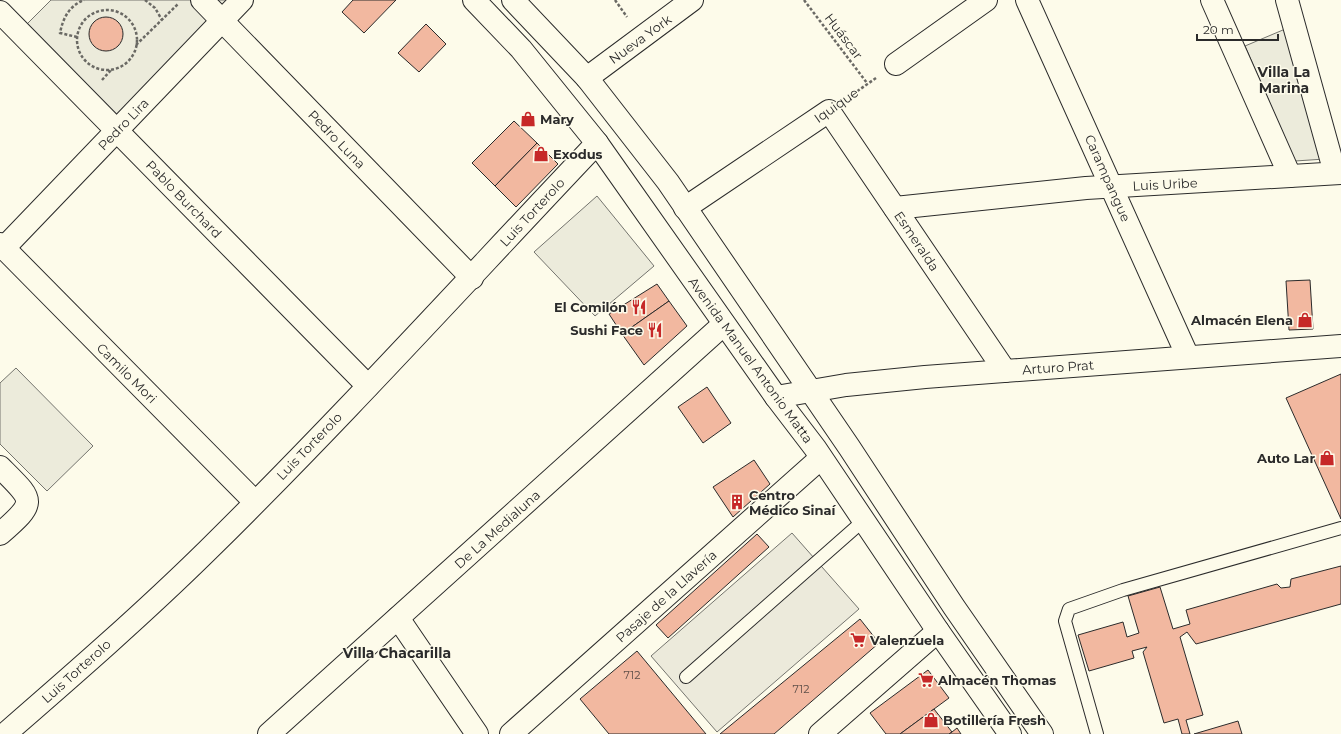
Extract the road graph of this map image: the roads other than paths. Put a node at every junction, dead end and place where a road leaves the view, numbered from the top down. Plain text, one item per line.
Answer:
1 (202, 0) edge
2 (242, 0) edge
3 (474, 0) edge
4 (513, 0) edge
5 (692, 0) edge
6 (986, 0) edge
7 (1027, 0) edge
8 (1212, 0) edge
9 (1286, 0) edge
10 (0, 12) edge
11 (222, 21) junction
12 (896, 64) road end
13 (587, 78) junction
14 (829, 111) joint
15 (116, 130) junction
16 (597, 143) junction
17 (1338, 173) edge
18 (1290, 176) junction
19 (1112, 187) junction
20 (685, 208) junction
21 (895, 208) junction
22 (2, 246) edge
23 (472, 278) junction
24 (724, 324) junction
25 (1341, 346) edge
26 (1188, 357) junction
27 (1005, 371) junction
28 (368, 386) junction
29 (810, 390) junction
30 (776, 397) junction
31 (821, 458) junction
32 (0, 467) edge
33 (255, 502) junction
34 (863, 521) junction
35 (1341, 528) edge
36 (0, 534) edge
37 (398, 618) junction
38 (938, 631) junction
39 (686, 677) dead end
40 (6, 734) edge
41 (269, 734) edge
42 (477, 734) edge
43 (511, 734) edge
44 (820, 734) edge
45 (1010, 734) edge
46 (1042, 734) edge
47 (1097, 734) edge

1 - 11 street, Pedro Luna
2 - 11 street, Pedro Lira
3 - 16 street, Avenida Manuel Antonio Matta
4 - 13 street
5 - 13 street, Nueva York
6 - 12 street
7 - 19 street, Carampangue
8 - 18 street
9 - 17 street
10 - 15 street, Pablo Burchard
11 - 15 street, Pedro Lira
11 - 23 street, Pedro Luna
13 - 20 street
14 - 20 street, Iquique
14 - 21 street, Esmeralda
15 - 22 street, Pedro Lira
15 - 28 street, Pablo Burchard
16 - 23 street, Luis Torterolo
16 - 24 street, Avenida Manuel Antonio Matta
17 - 18 street, Luis Uribe
18 - 19 street, Luis Uribe
19 - 21 street, Luis Uribe
19 - 26 street, Carampangue
20 - 29 street
21 - 27 street, Esmeralda
22 - 33 street, Camilo Mori
23 - 28 street, Luis Torterolo
24 - 30 street, Avenida Manuel Antonio Matta
24 - 37 street, De La Medialuna
25 - 26 street, Arturo Prat
26 - 27 street, Arturo Prat
27 - 29 street, Arturo Prat
28 - 33 street, Luis Torterolo
29 - 30 street, Arturo Prat
29 - 46 street
30 - 31 street, Avenida Manuel Antonio Matta
31 - 34 street, Avenida Manuel Antonio Matta
31 - 43 street, Pasaje de la Llavería
32 - 36 street
33 - 40 street, Luis Torterolo
34 - 38 street, Avenida Manuel Antonio Matta
34 - 39 lane
35 - 47 lane
37 - 41 street, De La Medialuna
37 - 42 street
38 - 44 street
38 - 45 street, Avenida Manuel Antonio Matta

